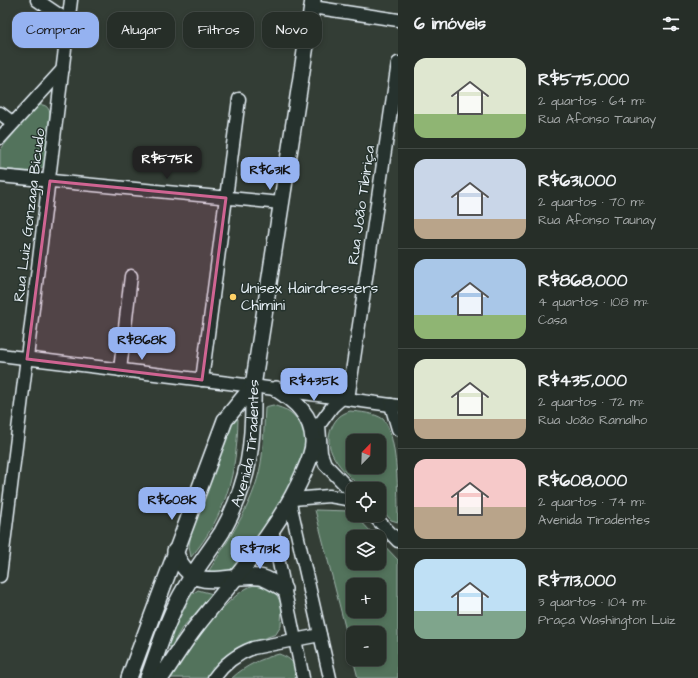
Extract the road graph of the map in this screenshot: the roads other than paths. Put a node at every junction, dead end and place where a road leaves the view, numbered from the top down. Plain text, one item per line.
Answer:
1 (37, 0) edge
2 (71, 0) edge
3 (313, 3) edge
4 (55, 12) edge
5 (69, 12) edge
6 (398, 20) edge
7 (65, 48) edge
8 (398, 63) edge
9 (63, 69) junction
10 (239, 99) dead end
11 (0, 113) edge
12 (13, 122) junction
13 (0, 138) edge
14 (0, 176) edge
15 (50, 181) junction
16 (226, 198) junction
17 (281, 203) junction
18 (131, 276) dead end
19 (0, 356) edge
20 (27, 359) junction
21 (120, 370) junction
22 (202, 380) junction
23 (253, 386) junction
24 (276, 389) junction
25 (345, 399) junction
26 (395, 406) edge
27 (398, 429) edge
28 (346, 485) edge
29 (5, 489) edge
30 (346, 499) edge
31 (291, 501) junction
32 (380, 522) edge
33 (385, 527) junction
34 (398, 528) edge
35 (272, 529) junction
36 (398, 541) edge
37 (176, 551) junction
38 (193, 575) junction
39 (0, 576) edge
40 (236, 579) junction
41 (284, 589) junction
42 (320, 635) junction
43 (295, 639) junction
44 (129, 678) edge
45 (148, 678) edge
46 (161, 678) edge
47 (214, 678) edge
48 (303, 678) edge
49 (330, 678) edge

1 - 4 street
2 - 5 street, Rua Luiz Gonzaga Bicudo
3 - 6 street
3 - 17 main road
7 - 9 street, Rua Luiz Gonzaga Bicudo
8 - 25 street, Rua João Tibiriça
9 - 12 street
9 - 15 street, Rua Luiz Gonzaga Bicudo
10 - 16 street
11 - 12 street
12 - 13 street
14 - 15 street
15 - 16 street
15 - 20 street, Rua Luiz Gonzaga Bicudo
16 - 17 street
16 - 22 street
17 - 23 main road
18 - 21 street
19 - 20 street
20 - 21 street
20 - 29 street, Rua Luiz Gonzaga Bicudo
21 - 22 street
22 - 23 street
23 - 24 street
23 - 37 main road, Avenida Tiradentes
23 - 38 main road, Avenida Tiradentes
24 - 25 street
24 - 31 main road
25 - 26 street
25 - 28 street
26 - 27 street
29 - 39 street, Rua Luiz Gonzaga Bicudo
30 - 31 street
31 - 35 main road
31 - 42 street
32 - 33 street
33 - 34 street
33 - 36 street
35 - 40 main road
35 - 41 street
37 - 38 main road
37 - 44 main road, Avenida Tiradentes
38 - 40 main road
38 - 45 main road, Avenida Tiradentes
40 - 41 main road
40 - 46 main road
41 - 43 street
42 - 43 street
42 - 49 street
43 - 47 street
43 - 48 street

